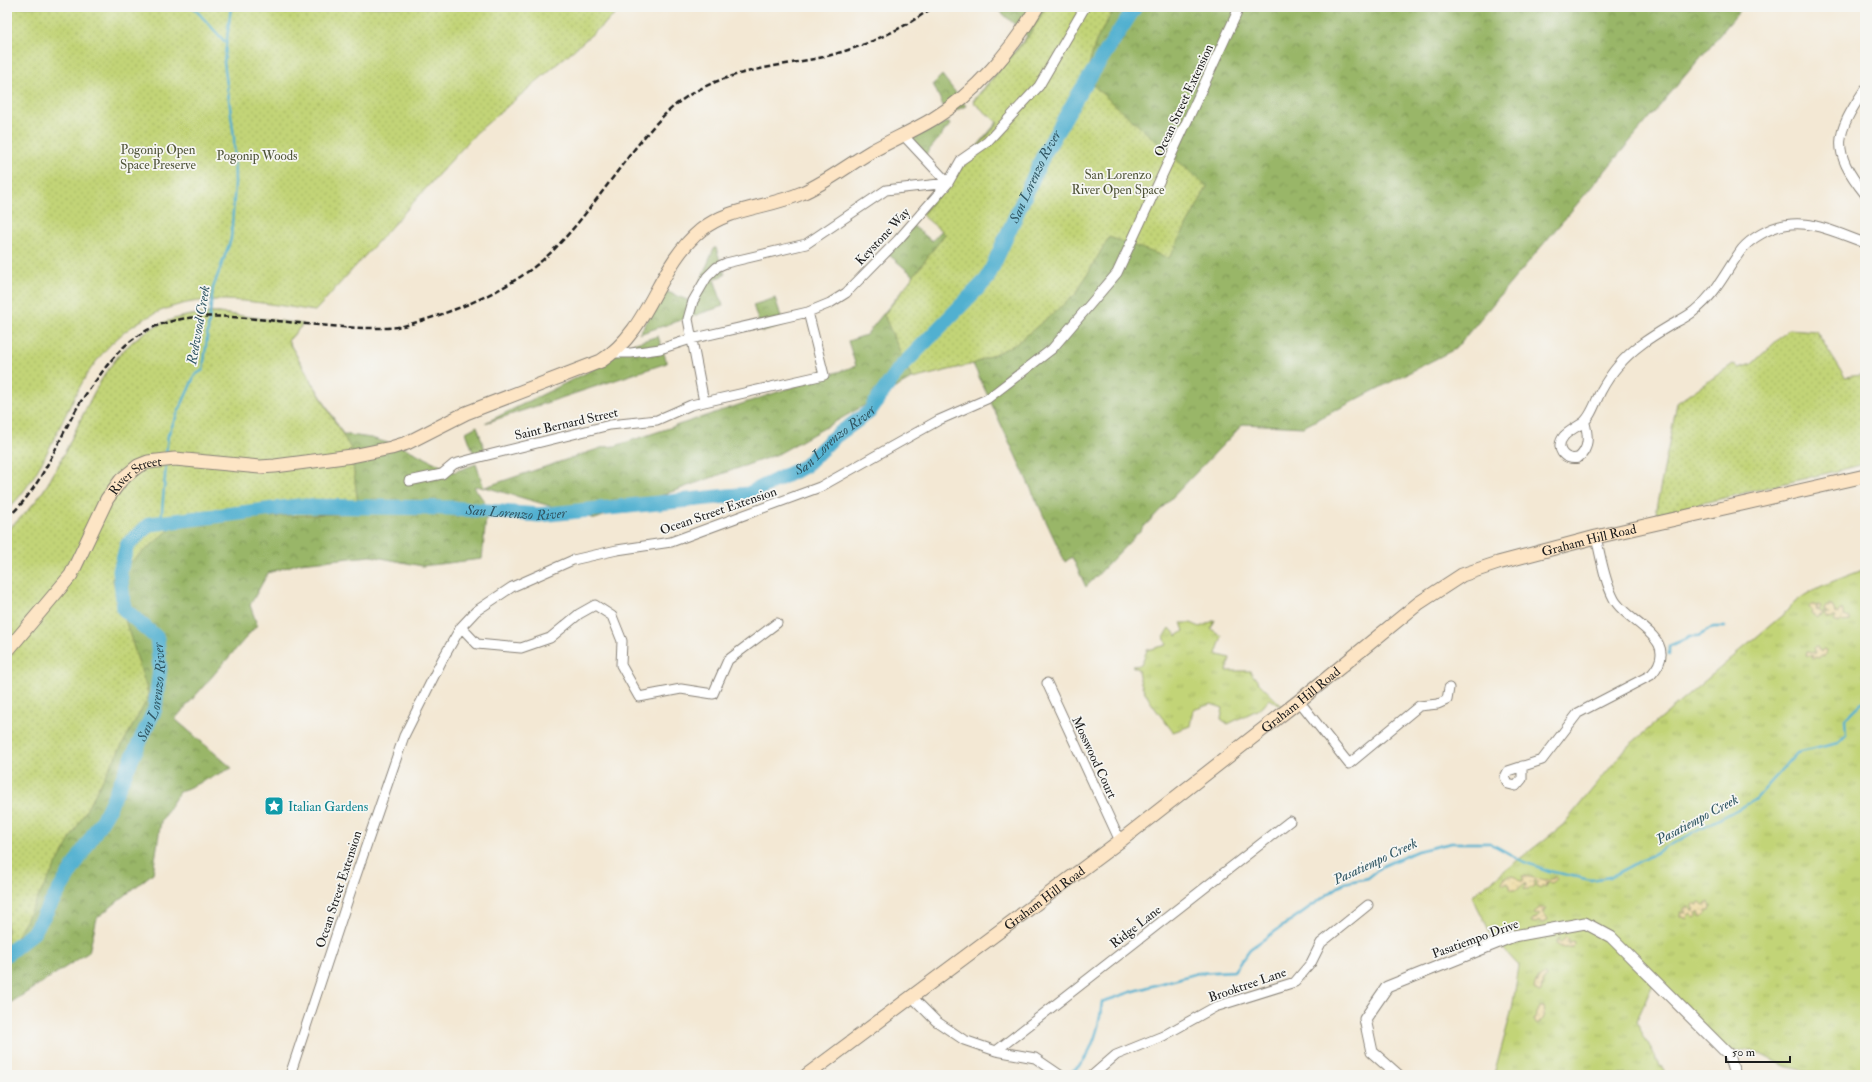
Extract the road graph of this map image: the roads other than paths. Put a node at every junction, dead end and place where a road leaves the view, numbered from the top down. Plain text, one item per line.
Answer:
1 (1037, 7) edge
2 (1085, 7) edge
3 (1238, 7) edge
4 (1865, 90) edge
5 (903, 135) junction
6 (948, 183) junction
7 (1865, 194) edge
8 (1865, 243) edge
9 (808, 312) junction
10 (691, 339) junction
11 (613, 353) junction
12 (704, 402) junction
13 (1585, 422) dead end
14 (1865, 476) edge
15 (409, 481) dead end
16 (1596, 537) junction
17 (777, 623) dead end
18 (462, 627) junction
19 (7, 651) edge
20 (1047, 683) dead end
21 (1449, 688) dead end
22 (1299, 702) junction
23 (1522, 766) dead end
24 (1290, 821) dead end
25 (1120, 841) junction
26 (1368, 904) dead end
27 (913, 998) junction
28 (996, 1051) junction
29 (1058, 1073) edge
30 (290, 1075) edge
31 (807, 1075) edge
32 (1092, 1075) edge
33 (1398, 1075) edge
34 (1735, 1075) edge

1 - 5 main road, River Street
2 - 6 street, Keystone Way
3 - 18 street, Ocean Street Extension
4 - 7 street
5 - 6 street
5 - 11 main road, River Street
6 - 9 street, Keystone Way
6 - 10 street
8 - 13 street
9 - 10 street, Keystone Way
9 - 12 street, Saint Bernard Street
10 - 11 street, Keystone Way
10 - 12 street
11 - 19 main road, River Street
12 - 15 street, Saint Bernard Street
14 - 16 main road, Graham Hill Road
16 - 22 main road, Graham Hill Road
16 - 23 street
17 - 18 street
18 - 30 street, Ocean Street Extension
20 - 25 street, Mosswood Court
21 - 22 street
22 - 25 main road, Graham Hill Road
24 - 28 street, Ridge Lane
25 - 27 main road, Graham Hill Road
26 - 32 street, Brooktree Lane
27 - 28 street
27 - 31 main road, Graham Hill Road
28 - 29 street
33 - 34 street, Pasatiempo Drive

